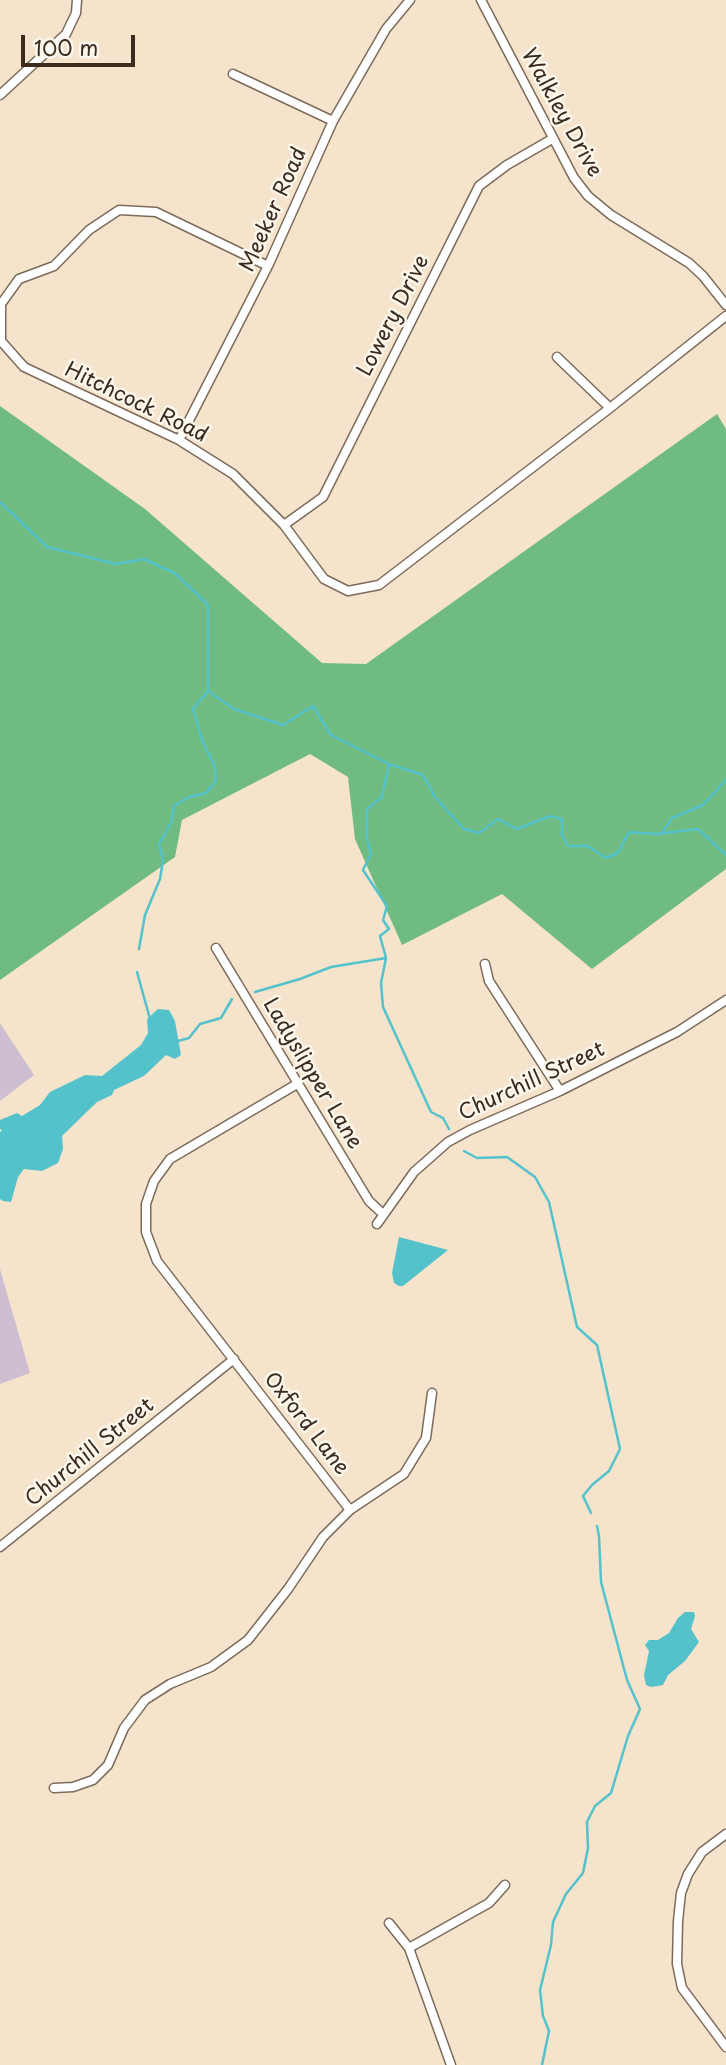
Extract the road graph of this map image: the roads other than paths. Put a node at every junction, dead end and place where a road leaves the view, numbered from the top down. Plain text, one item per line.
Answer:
1 (76, 0) edge
2 (410, 0) edge
3 (481, 0) edge
4 (233, 74) dead end
5 (0, 95) edge
6 (333, 121) junction
7 (552, 139) junction
8 (268, 265) junction
9 (726, 305) edge
10 (726, 316) edge
11 (557, 357) dead end
12 (610, 408) junction
13 (179, 440) junction
14 (284, 525) junction
15 (216, 948) dead end
16 (485, 964) dead end
17 (726, 1000) edge
18 (297, 1084) junction
19 (560, 1091) junction
20 (383, 1214) junction
21 (377, 1224) dead end
22 (234, 1359) junction
23 (432, 1393) dead end
24 (350, 1510) junction
25 (0, 1547) edge
26 (54, 1788) dead end
27 (726, 1834) edge
28 (505, 1885) dead end
29 (389, 1923) dead end
30 (409, 1948) junction
31 (726, 2048) edge
32 (451, 2065) edge

1 - 5 street
2 - 6 street, Meeker Road
3 - 7 street, Walkley Drive
4 - 6 street
6 - 8 street, Meeker Road
7 - 9 street, Walkley Drive
7 - 14 street, Lowery Drive
8 - 13 street, Meeker Road
8 - 13 street, Hitchcock Road
10 - 12 street, Hitchcock Road
11 - 12 street
12 - 14 street, Hitchcock Road
13 - 14 street, Hitchcock Road
15 - 18 street, Ladyslipper Lane
16 - 19 street
17 - 19 street, Churchill Street
18 - 20 street, Ladyslipper Lane
18 - 22 street, Oxford Lane
19 - 20 street, Churchill Street
20 - 21 street, Churchill Street
22 - 24 street, Oxford Lane
22 - 25 street, Churchill Street
23 - 24 street
24 - 26 street
27 - 31 street
28 - 30 street
29 - 30 street
30 - 32 street

